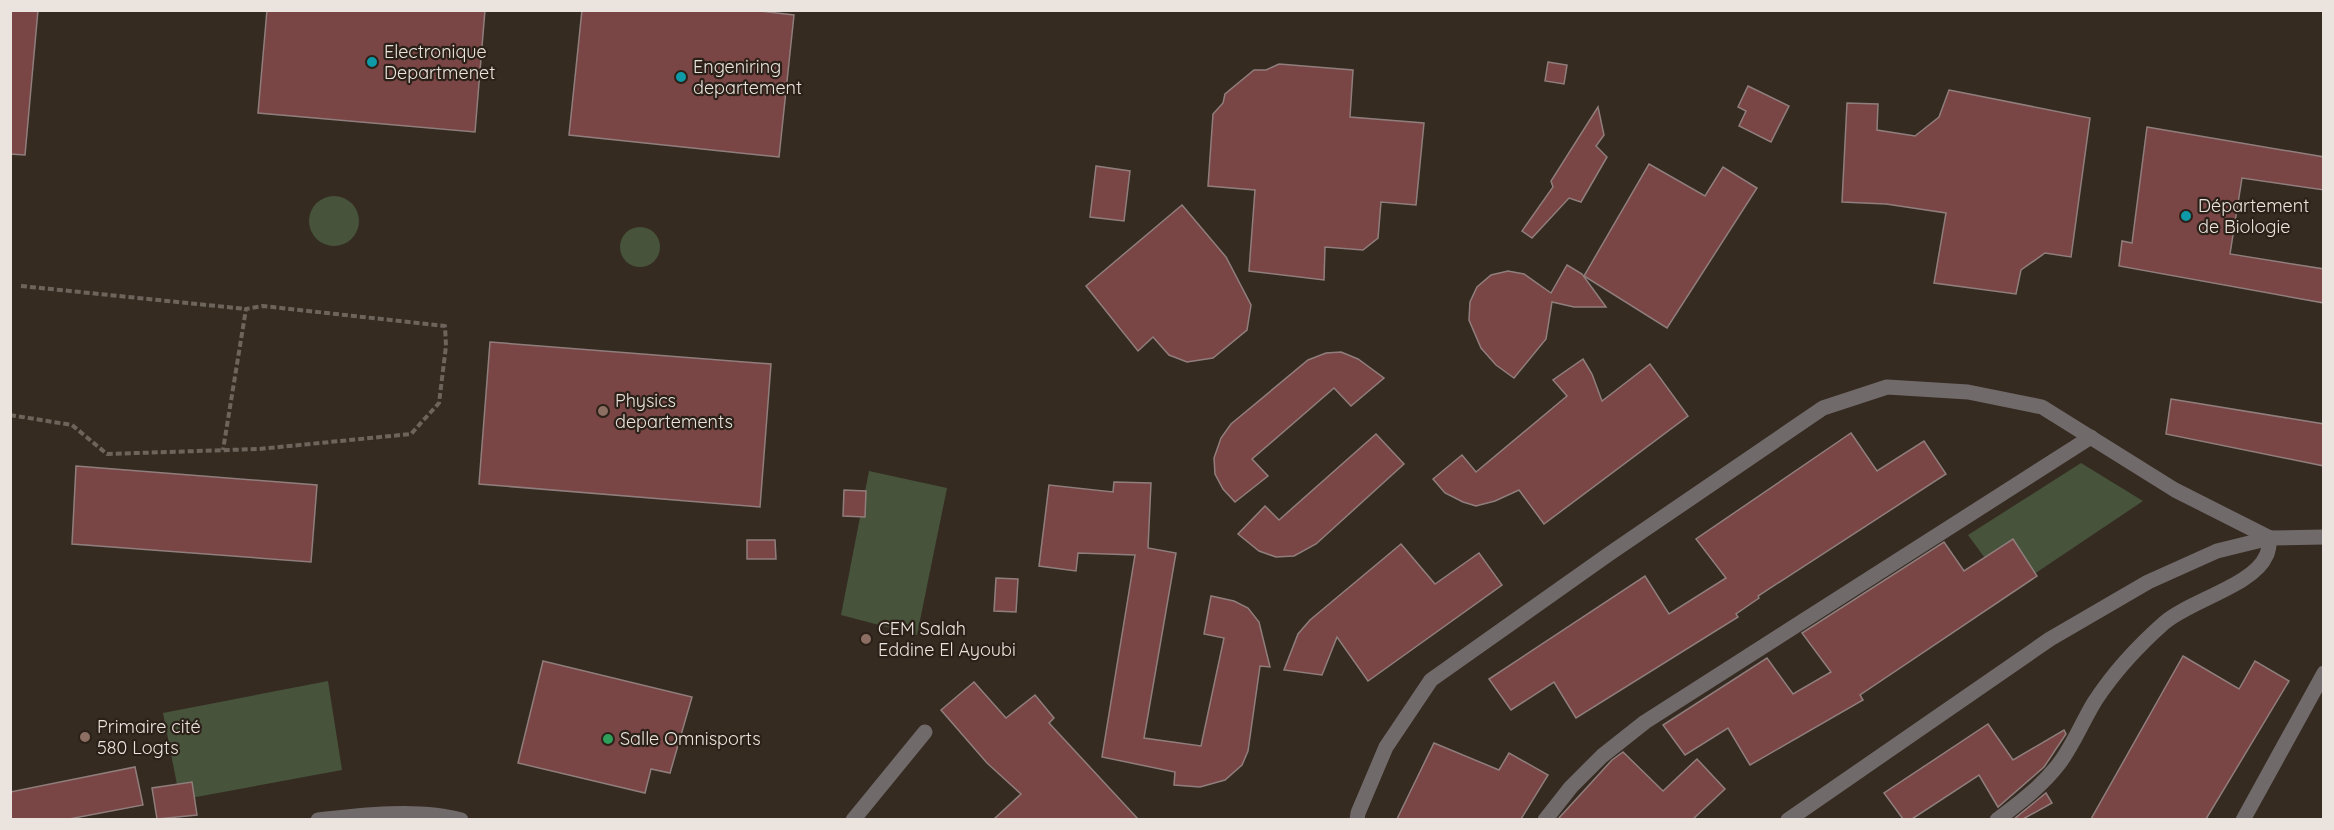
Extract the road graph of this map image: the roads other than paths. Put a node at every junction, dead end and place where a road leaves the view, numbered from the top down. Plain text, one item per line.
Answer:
1 (2091, 437) junction
2 (2324, 537) edge
3 (2270, 538) junction
4 (2324, 673) edge
5 (925, 732) dead end
6 (318, 819) edge
7 (461, 819) edge
8 (853, 819) edge
9 (1357, 819) edge
10 (1545, 819) edge
11 (1788, 819) edge
12 (1997, 819) edge
13 (2243, 819) edge

1 - 3 street
1 - 9 street
1 - 10 street
2 - 3 street
3 - 11 street
3 - 12 street
4 - 13 street
5 - 8 street
6 - 7 street

